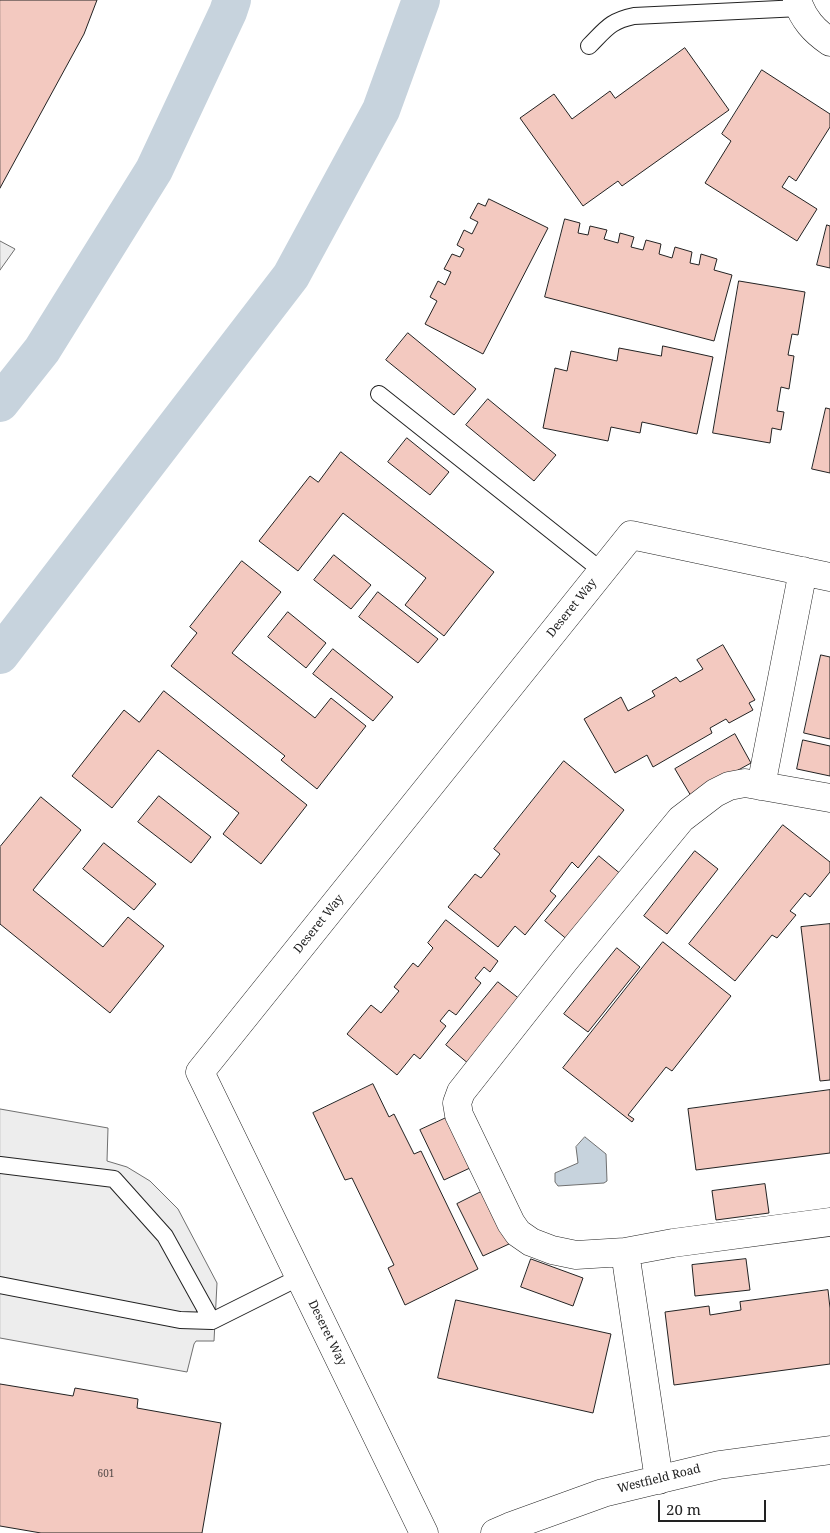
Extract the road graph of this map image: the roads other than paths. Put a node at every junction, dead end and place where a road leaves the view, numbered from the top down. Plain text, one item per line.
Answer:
1 (799, 4) edge
2 (830, 42) edge
3 (589, 46) dead end
4 (379, 394) dead end
5 (602, 571) junction
6 (803, 571) junction
7 (830, 577) edge
8 (761, 786) junction
9 (830, 798) edge
10 (0, 1165) edge
11 (830, 1222) edge
12 (625, 1252) junction
13 (300, 1277) junction
14 (0, 1285) edge
15 (212, 1321) junction
16 (830, 1450) edge
17 (659, 1480) junction
18 (424, 1533) edge
19 (495, 1533) edge

1 - 2 street
1 - 3 lane
4 - 5 lane
5 - 6 street, Deseret Way
5 - 13 street, Deseret Way
6 - 7 street, Deseret Way
6 - 8 street
8 - 9 street
8 - 12 street
10 - 15 lane
11 - 12 street
12 - 17 street
13 - 15 lane
13 - 18 street, Deseret Way
14 - 15 lane
16 - 17 street, Westfield Road
17 - 19 street, Westfield Road

